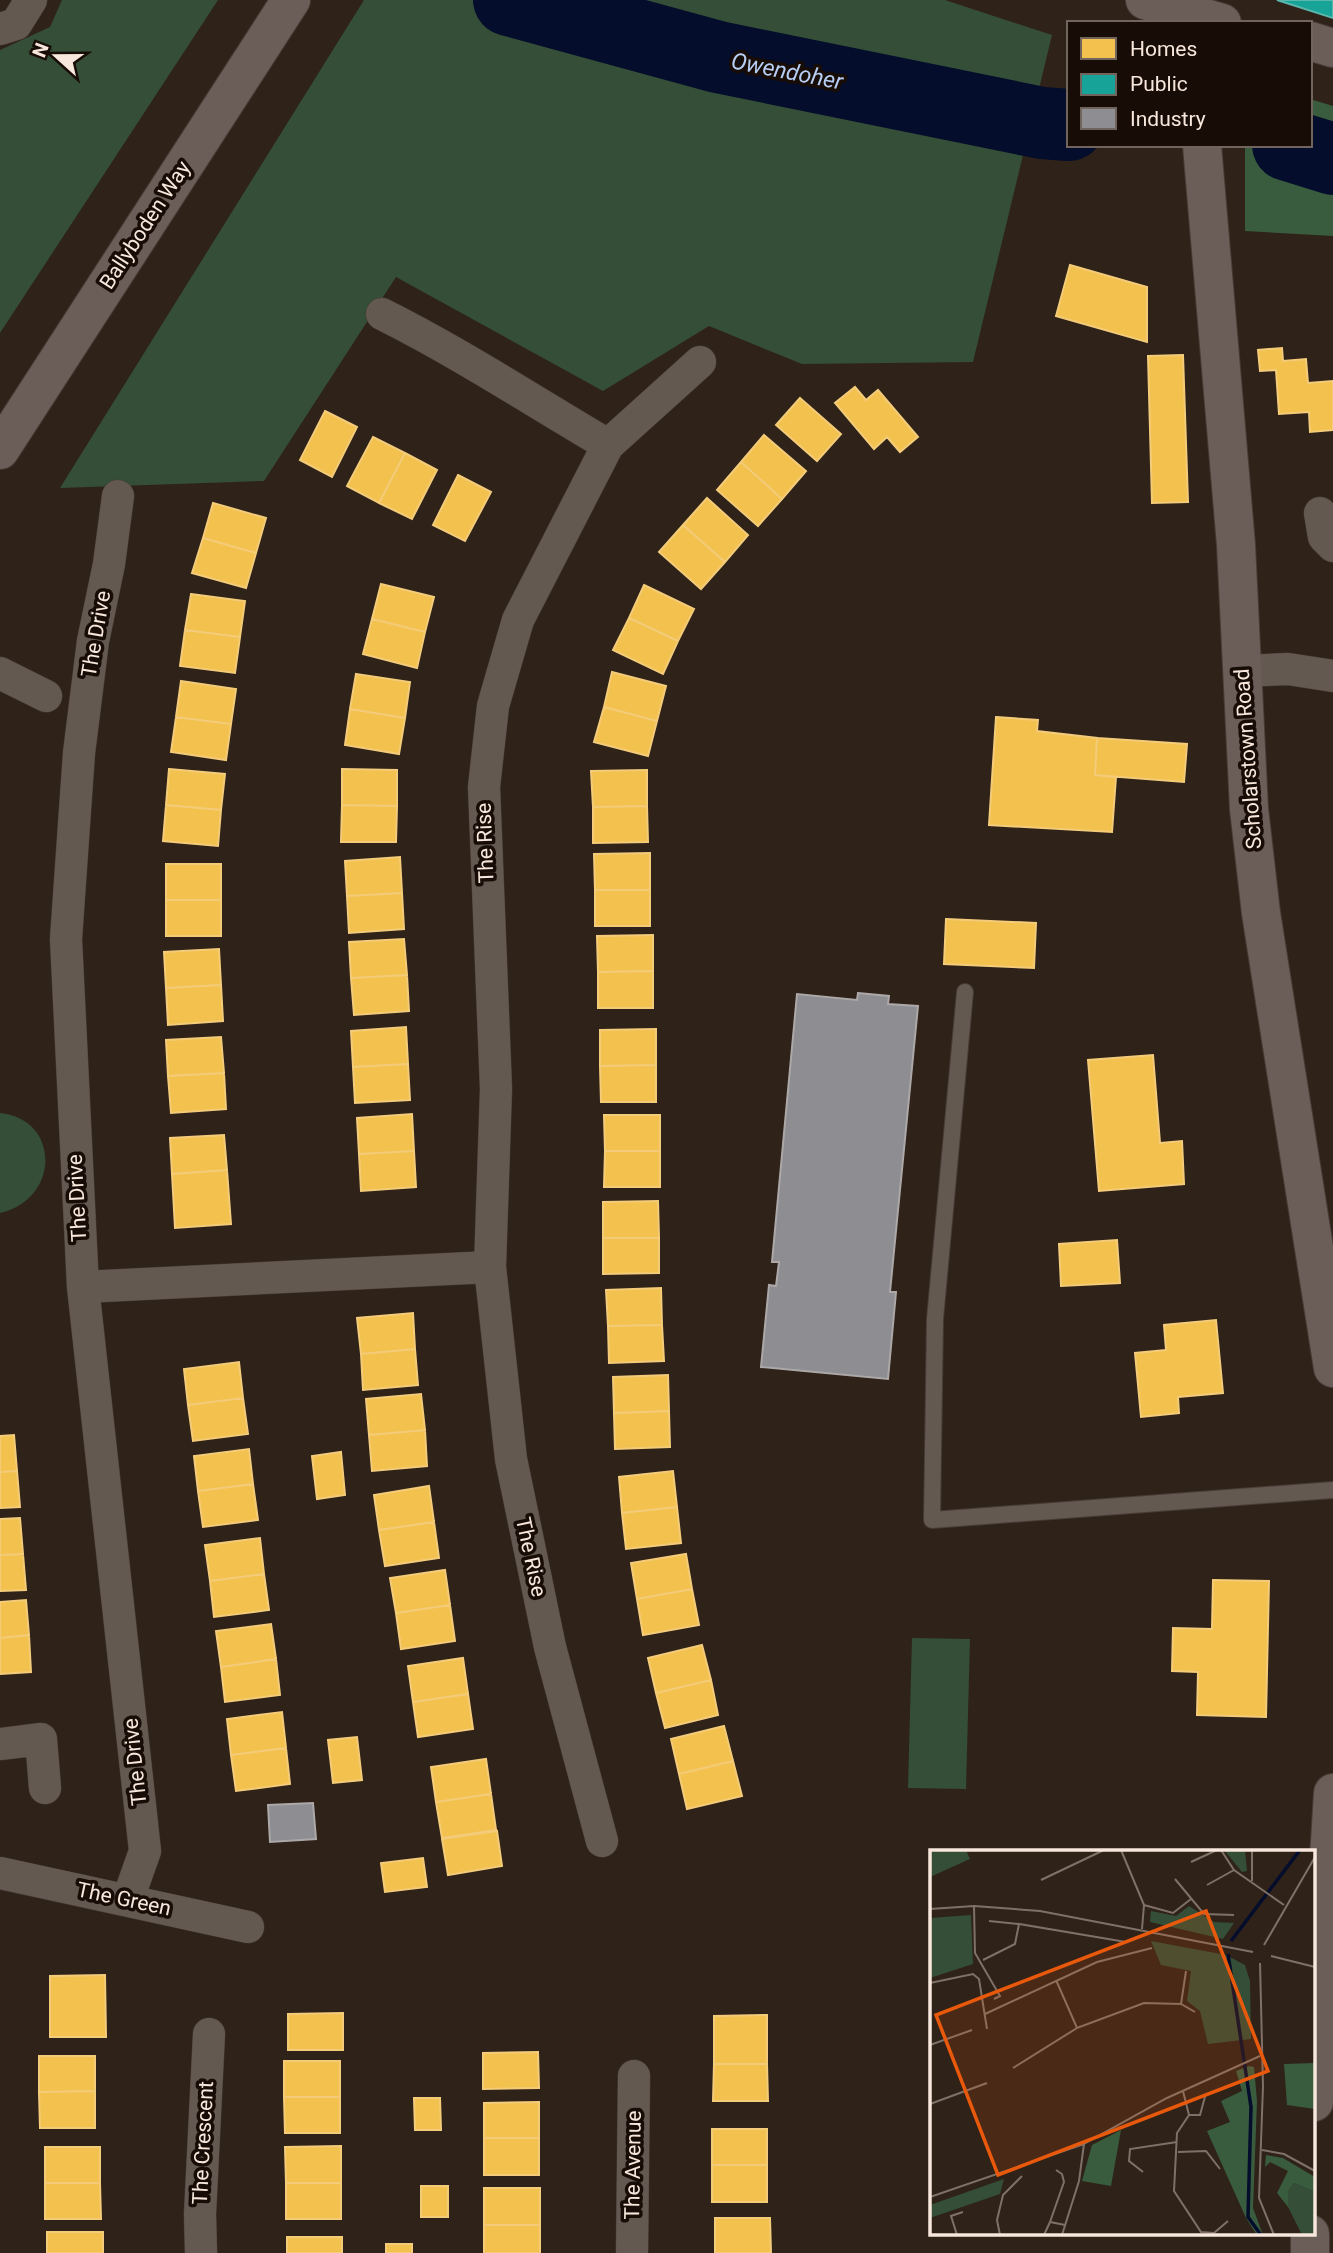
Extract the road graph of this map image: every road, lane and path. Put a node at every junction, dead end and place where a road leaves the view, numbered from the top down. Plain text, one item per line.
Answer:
1 (32, 0) edge
2 (291, 0) edge
3 (1145, 0) edge
4 (1208, 21) edge
5 (0, 29) edge
6 (1312, 42) edge
7 (1333, 48) edge
8 (1202, 147) edge
9 (382, 314) dead end
10 (700, 362) dead end
11 (608, 445) junction
12 (0, 450) edge
13 (118, 496) dead end
14 (1320, 513) dead end
15 (1333, 546) edge
16 (1242, 671) junction
17 (0, 673) edge
18 (1333, 676) edge
19 (46, 696) dead end
20 (965, 992) dead end
21 (490, 1267) junction
22 (83, 1287) junction
23 (1333, 1368) edge
24 (1333, 1490) edge
25 (0, 1744) edge
26 (45, 1788) dead end
27 (1333, 1793) edge
28 (601, 1841) dead end
29 (0, 1872) edge
30 (128, 1899) junction
31 (248, 1927) dead end
32 (209, 2034) dead end
33 (1316, 2069) edge
34 (634, 2076) dead end
35 (201, 2253) edge
36 (632, 2253) edge

1 - 5 street
2 - 12 main road, Ballyboden Way
3 - 4 main road
6 - 7 main road
8 - 16 main road, Scholarstown Road
9 - 11 street
10 - 11 street, The Rise
11 - 21 street, The Rise
13 - 22 street, The Drive
14 - 15 street
16 - 18 street
16 - 23 main road, Scholarstown Road
17 - 19 street
20 - 24 lane
21 - 22 street
21 - 28 street, The Rise
22 - 30 street, The Drive
25 - 26 street
27 - 33 main road
29 - 30 street, The Green
30 - 31 street, The Green
32 - 35 street, The Crescent
34 - 36 street, The Avenue

